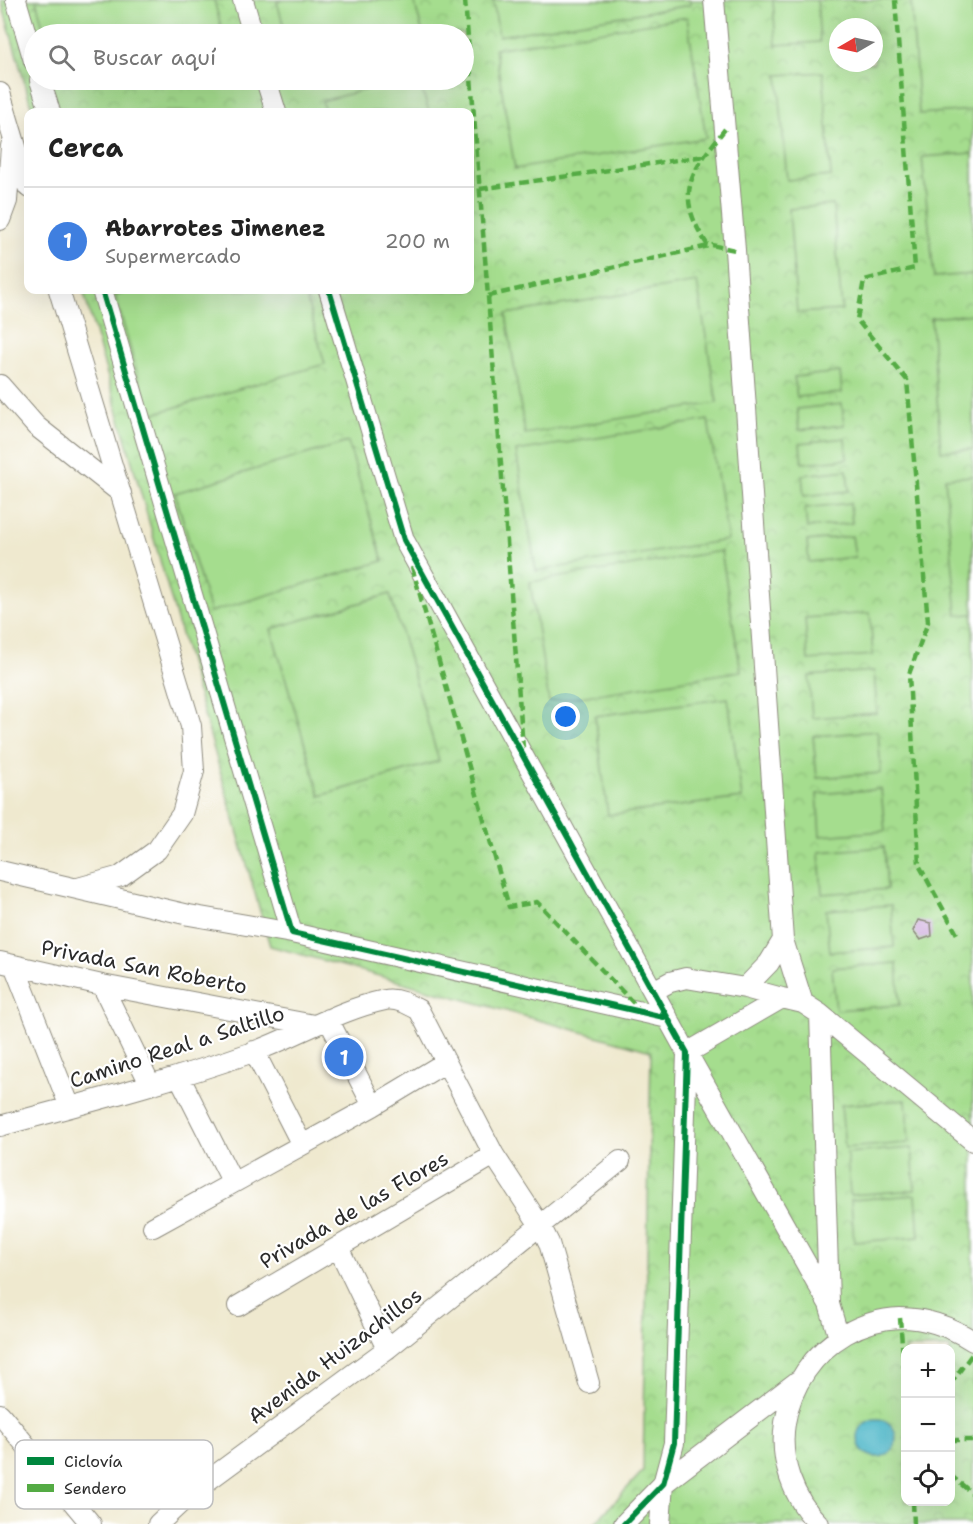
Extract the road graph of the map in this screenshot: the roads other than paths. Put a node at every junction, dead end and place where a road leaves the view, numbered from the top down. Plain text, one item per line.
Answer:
1 (16, 0) edge
2 (243, 0) edge
3 (714, 0) edge
4 (250, 24) edge
5 (24, 27) edge
6 (43, 90) edge
7 (269, 90) edge
8 (0, 93) edge
9 (49, 108) edge
10 (275, 108) edge
11 (12, 133) junction
12 (24, 174) edge
13 (0, 220) edge
14 (60, 294) edge
15 (103, 294) edge
16 (330, 294) edge
17 (0, 385) edge
18 (121, 493) junction
19 (0, 871) edge
20 (78, 888) junction
21 (292, 933) junction
22 (783, 940) junction
23 (7, 964) edge
24 (102, 985) junction
25 (745, 988) junction
26 (653, 991) junction
27 (782, 998) junction
28 (802, 1004) junction
29 (820, 1014) junction
30 (668, 1018) junction
31 (321, 1022) junction
32 (254, 1052) junction
33 (687, 1053) junction
34 (446, 1062) junction
35 (179, 1076) junction
36 (150, 1084) junction
37 (373, 1106) junction
38 (70, 1107) junction
39 (0, 1126) edge
40 (973, 1141) edge
41 (302, 1145) junction
42 (494, 1155) junction
43 (620, 1161) dead end
44 (232, 1183) junction
45 (153, 1227) dead end
46 (541, 1227) junction
47 (338, 1246) junction
48 (829, 1304) junction
49 (238, 1306) dead end
50 (839, 1338) junction
51 (973, 1341) edge
52 (387, 1349) junction
53 (799, 1380) junction
54 (589, 1383) dead end
55 (0, 1414) edge
56 (22, 1440) edge
57 (213, 1477) edge
58 (663, 1484) junction
59 (79, 1509) edge
60 (174, 1509) edge
61 (91, 1524) edge
62 (158, 1524) edge
63 (624, 1524) edge
64 (660, 1524) edge
65 (819, 1524) edge

1 - 5 street
2 - 4 street
3 - 22 street
6 - 9 street
7 - 10 street
8 - 11 street
11 - 12 street
11 - 13 street
14 - 18 street
15 - 21 street
16 - 26 street
17 - 18 street
18 - 20 street
19 - 20 street
20 - 21 street
21 - 30 street
22 - 25 street
22 - 28 street
23 - 24 street, Privada San Roberto
23 - 38 street
24 - 31 street, Privada San Roberto
24 - 36 street
25 - 26 street
25 - 27 street
26 - 30 street
27 - 28 street
27 - 33 street
28 - 29 street
29 - 40 street
29 - 48 street
30 - 33 street
31 - 32 street, Camino Real a Saltillo
31 - 34 street, Camino Real a Saltillo
31 - 37 street
32 - 35 street, Camino Real a Saltillo
32 - 41 street
33 - 48 street
33 - 58 street
34 - 37 street
34 - 42 street
35 - 36 street, Camino Real a Saltillo
35 - 44 street
36 - 38 street, Camino Real a Saltillo
37 - 41 street
38 - 39 street, Camino Real a Saltillo
41 - 44 street
42 - 46 street
42 - 47 street, Privada de las Flores
43 - 46 street, Avenida Huizachillos
44 - 45 street
46 - 52 street, Avenida Huizachillos
46 - 54 street
47 - 49 street, Privada de las Flores
47 - 52 street
48 - 50 street
50 - 51 street
50 - 53 street
52 - 57 street, Avenida Huizachillos
53 - 58 street
53 - 65 street
55 - 56 street
58 - 63 street
58 - 64 street
59 - 61 street
60 - 62 street, Avenida Huizachillos

